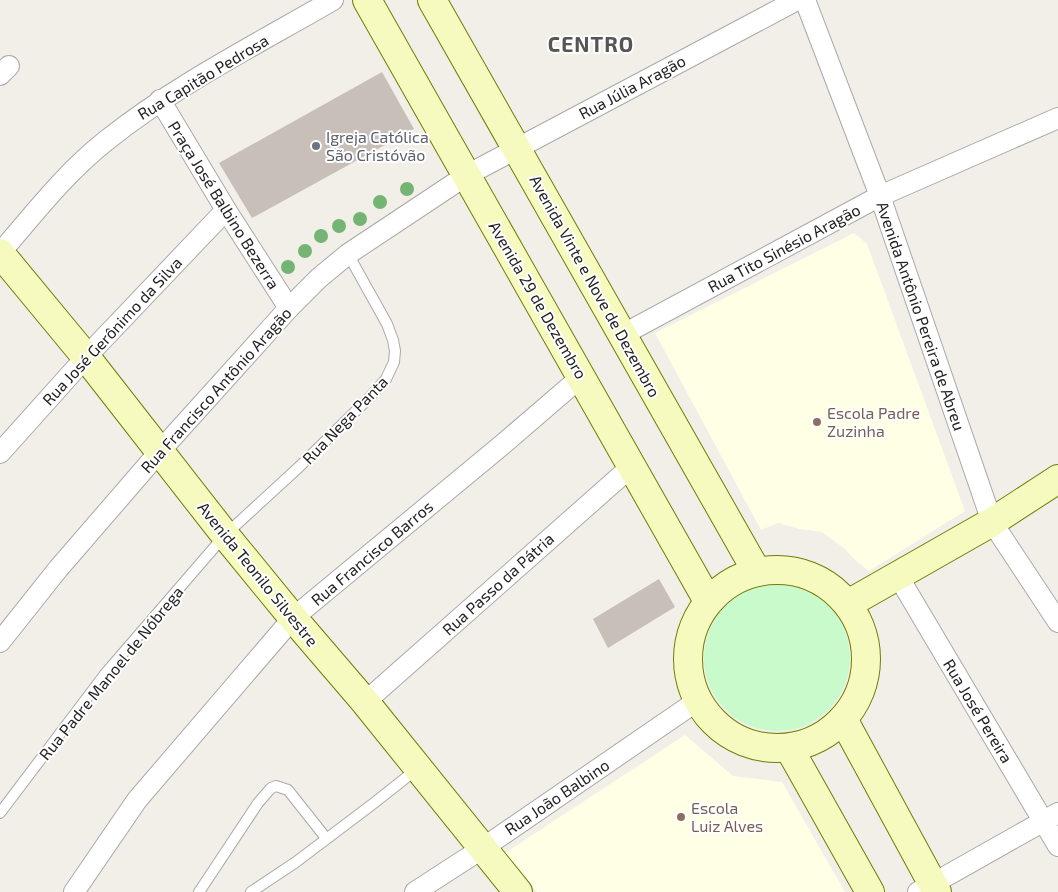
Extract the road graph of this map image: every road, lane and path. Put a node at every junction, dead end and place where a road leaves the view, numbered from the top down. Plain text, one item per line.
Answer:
1 (333, 0) edge
2 (367, 0) edge
3 (432, 0) edge
4 (797, 0) edge
5 (805, 0) edge
6 (160, 100) junction
7 (1058, 118) edge
8 (517, 148) junction
9 (467, 175) junction
10 (880, 196) junction
11 (226, 210) junction
12 (0, 253) edge
13 (348, 254) junction
14 (289, 308) junction
15 (622, 335) junction
16 (86, 357) junction
17 (582, 377) junction
18 (160, 451) junction
19 (0, 453) edge
20 (632, 466) junction
21 (1058, 479) edge
22 (992, 522) junction
23 (225, 535) junction
24 (757, 572) junction
25 (898, 576) junction
26 (708, 601) junction
27 (848, 604) junction
28 (293, 618) junction
29 (1058, 622) edge
30 (0, 642) edge
31 (697, 701) junction
32 (365, 702) junction
33 (843, 719) junction
34 (789, 748) junction
35 (418, 768) junction
36 (0, 813) edge
37 (1050, 817) edge
38 (326, 838) junction
39 (1058, 846) edge
40 (483, 848) junction
41 (929, 889) edge
42 (74, 892) edge
43 (199, 892) edge
44 (251, 892) edge
45 (415, 892) edge
46 (518, 892) edge
47 (870, 892) edge

1 - 6 street, Rua Capitão Pedrosa
2 - 9 main road, Avenida 29 de Dezembro
3 - 8 main road, Avenida Vinte e Nove de Dezembro
4 - 8 street, Rua Júlia Aragão
5 - 10 street, Avenida Antônio Pereira de Abreu
6 - 11 street, Praça José Balbino Bezerra
6 - 12 street, Rua Capitão Pedrosa
7 - 10 street, Rua Tito Sinésio Aragão
8 - 9 street, Rua Júlia Aragão
8 - 15 main road, Avenida Vinte e Nove de Dezembro
9 - 13 street, Rua Francisco Antônio Aragão
9 - 17 main road, Avenida 29 de Dezembro
10 - 15 street, Rua Tito Sinésio Aragão
10 - 22 street, Avenida Antônio Pereira de Abreu
11 - 14 street, Praça José Balbino Bezerra
11 - 16 street, Rua José Gerônimo da Silva
12 - 16 main road, Avenida Teonilo Silvestre
13 - 14 street, Rua Francisco Antônio Aragão
13 - 23 lane, Rua Nega Panta
14 - 18 street, Rua Francisco Antônio Aragão
15 - 24 main road, Avenida Vinte e Nove de Dezembro
16 - 18 main road, Avenida Teonilo Silvestre
16 - 19 street, Rua José Gerônimo da Silva
17 - 20 main road, Avenida 29 de Dezembro
17 - 28 street, Rua Francisco Barros
18 - 23 main road, Avenida Teonilo Silvestre
18 - 30 street, Rua Francisco Antônio Aragão
20 - 26 main road, Avenida 29 de Dezembro
20 - 32 street, Rua Passo da Pátria
21 - 22 main road
22 - 25 main road
22 - 29 street, Avenida Antônio Pereira de Abreu
23 - 28 main road, Avenida Teonilo Silvestre
23 - 36 lane, Rua Padre Manoel de Nóbrega
24 - 26 main road
24 - 27 main road
25 - 27 main road
25 - 37 street, Rua José Pereira
26 - 31 main road
27 - 33 main road
28 - 32 main road, Avenida Teonilo Silvestre
28 - 42 street, Rua Francisco Barros
31 - 34 main road
31 - 40 street, Rua João Balbino
32 - 35 main road, Avenida Teonilo Silvestre
33 - 34 main road
33 - 41 main road
34 - 47 main road
35 - 38 lane
35 - 40 main road, Avenida Teonilo Silvestre
37 - 39 street, Rua José Pereira
37 - 41 street
38 - 43 lane
38 - 44 lane
40 - 45 street, Rua João Balbino
40 - 46 main road, Avenida Teonilo Silvestre

